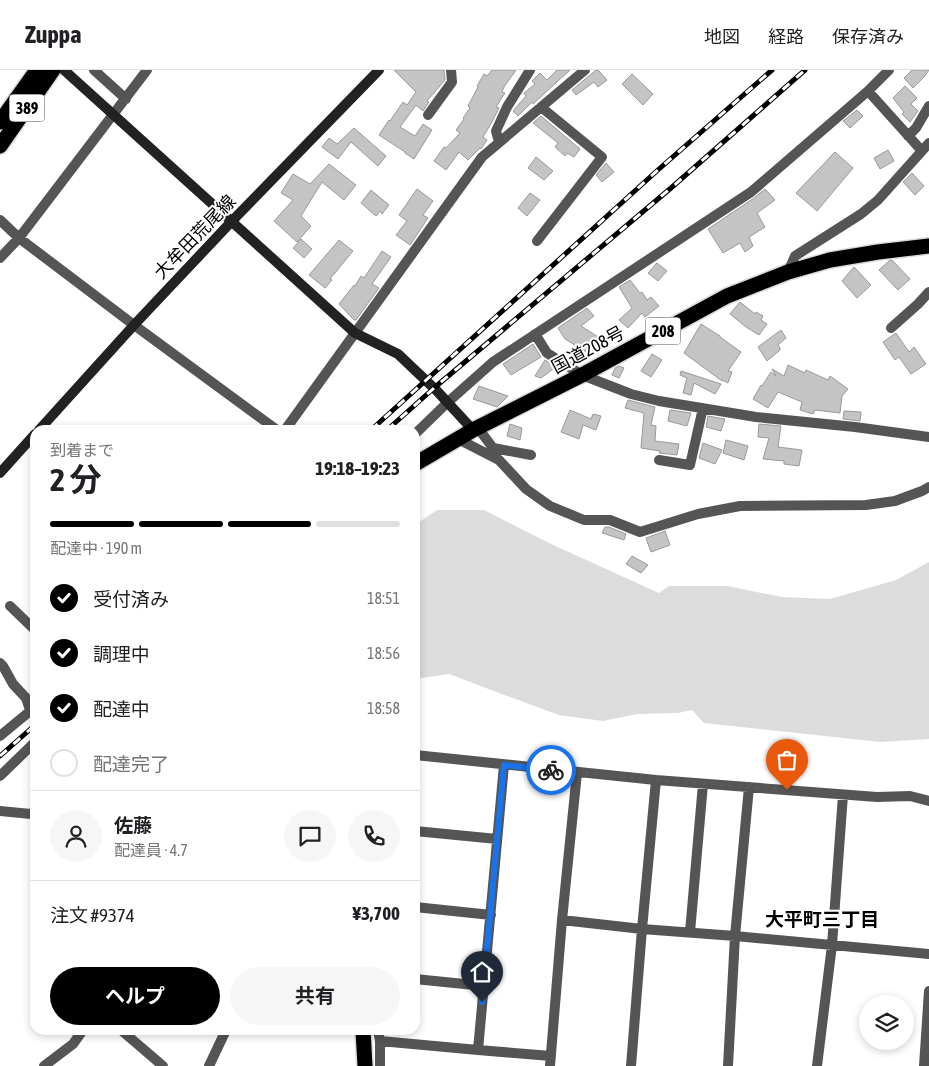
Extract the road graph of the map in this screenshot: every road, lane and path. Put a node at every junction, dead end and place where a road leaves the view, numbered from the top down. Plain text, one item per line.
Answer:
1 (36, 70) edge
2 (53, 70) edge
3 (64, 70) edge
4 (94, 70) edge
5 (147, 70) edge
6 (451, 70) edge
7 (530, 70) edge
8 (584, 70) edge
9 (889, 70) edge
10 (373, 72) edge
11 (868, 91) junction
12 (126, 99) junction
13 (929, 106) edge
14 (541, 107) junction
15 (113, 114) junction
16 (428, 115) dead end
17 (0, 122) edge
18 (908, 136) junction
19 (499, 142) junction
20 (929, 143) edge
21 (0, 146) edge
22 (922, 151) junction
23 (0, 220) edge
24 (232, 221) junction
25 (19, 238) junction
26 (537, 241) dead end
27 (929, 246) edge
28 (0, 258) edge
29 (788, 272) junction
30 (929, 292) edge
31 (134, 325) junction
32 (891, 328) dead end
33 (355, 333) junction
34 (535, 334) junction
35 (582, 375) junction
36 (448, 402) junction
37 (703, 408) junction
38 (44, 425) edge
39 (270, 425) edge
40 (289, 425) edge
41 (420, 429) edge
42 (475, 429) junction
43 (929, 437) edge
44 (458, 438) junction
45 (30, 440) edge
46 (531, 455) dead end
47 (659, 460) dead end
48 (420, 461) edge
49 (0, 473) edge
50 (929, 487) edge
51 (10, 606) dead end
52 (30, 625) edge
53 (0, 663) edge
54 (30, 704) edge
55 (30, 711) edge
56 (0, 736) edge
57 (30, 747) edge
58 (420, 756) edge
59 (504, 765) junction
60 (577, 773) junction
61 (0, 776) edge
62 (656, 780) junction
63 (703, 784) junction
64 (749, 787) junction
65 (844, 794) junction
66 (929, 801) edge
67 (0, 811) edge
68 (30, 814) edge
69 (420, 831) edge
70 (497, 839) junction
71 (420, 907) edge
72 (491, 914) junction
73 (562, 920) junction
74 (642, 929) junction
75 (690, 932) junction
76 (735, 936) junction
77 (832, 945) junction
78 (929, 954) edge
79 (420, 980) edge
80 (484, 986) junction
81 (929, 990) edge
82 (79, 1035) edge
83 (127, 1035) edge
84 (224, 1035) edge
85 (362, 1035) edge
86 (379, 1035) edge
87 (380, 1041) junction
88 (478, 1050) junction
89 (551, 1061) edge
90 (44, 1066) edge
91 (163, 1066) edge
92 (209, 1066) edge
93 (365, 1066) edge
94 (380, 1066) edge
95 (630, 1066) edge
96 (728, 1066) edge
97 (817, 1066) edge
98 (924, 1066) edge

1 - 17 highway, 389
2 - 21 highway, 389
3 - 15 street
4 - 12 street
5 - 12 street
6 - 16 street
7 - 19 street
8 - 14 street
9 - 11 street
10 - 24 street, 大牟田荒尾線
11 - 18 street
11 - 34 street
12 - 15 street
13 - 18 street
14 - 19 street
14 - 26 street
15 - 24 street
15 - 25 street
18 - 22 street
19 - 33 street
20 - 22 street
22 - 29 street
23 - 25 street
24 - 31 street, 大牟田荒尾線
24 - 33 street
25 - 28 street
25 - 31 street
27 - 29 highway, 国道208号 / 208
29 - 35 highway, 国道208号 / 208
30 - 32 street
31 - 38 street, 大牟田荒尾線
31 - 39 street
33 - 36 street
33 - 40 street
34 - 35 street
34 - 36 street
35 - 37 street
35 - 42 highway, 国道208号 / 208
36 - 41 street
36 - 42 street
37 - 43 street
37 - 47 street
42 - 44 highway, 国道208号 / 208
42 - 46 street
44 - 48 highway, 国道208号 / 208
44 - 50 street
45 - 49 street
51 - 52 street
53 - 54 street
55 - 56 street
57 - 61 street
58 - 59 street
59 - 60 street
59 - 70 street
60 - 62 street
60 - 73 street
62 - 63 street
62 - 74 street
63 - 64 street
63 - 75 street
64 - 65 street
64 - 76 street
65 - 66 street
65 - 77 street
67 - 68 street
69 - 70 street
70 - 72 street
71 - 72 street
72 - 80 street
73 - 74 street
73 - 89 street
74 - 75 street
74 - 95 street
75 - 76 street
76 - 77 street
76 - 96 street
77 - 78 street
77 - 97 street
79 - 80 street
80 - 88 street
81 - 98 street
82 - 90 street
83 - 91 street
84 - 92 street
85 - 93 highway
86 - 87 street
87 - 88 street
87 - 94 street
88 - 89 street

